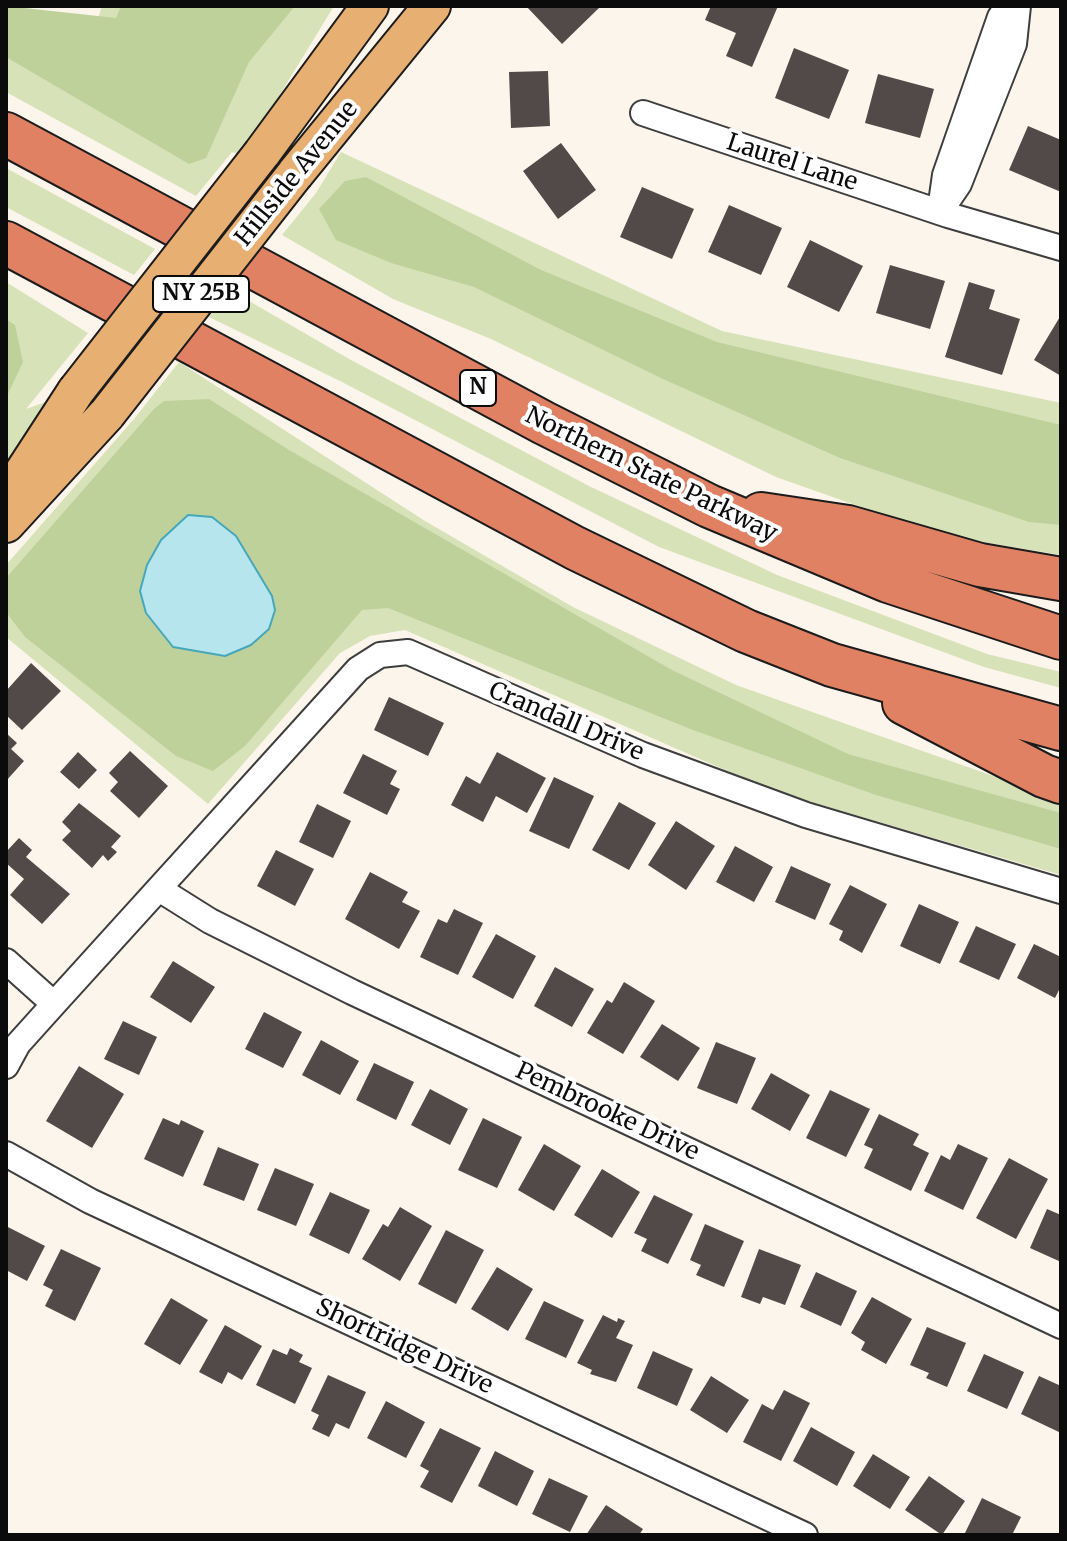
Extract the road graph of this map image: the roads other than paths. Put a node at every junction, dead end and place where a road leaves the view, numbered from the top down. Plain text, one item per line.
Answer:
1 (370, 6) edge
2 (432, 6) edge
3 (1008, 6) edge
4 (1018, 6) edge
5 (643, 113) dead end
6 (6, 134) edge
7 (940, 212) junction
8 (6, 243) edge
9 (1061, 248) edge
10 (6, 498) edge
11 (709, 506) junction
12 (6, 524) edge
13 (1061, 579) edge
14 (1061, 638) edge
15 (832, 665) junction
16 (1061, 729) edge
17 (1061, 757) edge
18 (1061, 782) edge
19 (159, 889) junction
20 (1061, 891) edge
21 (6, 961) edge
22 (54, 1004) junction
23 (6, 1066) edge
24 (6, 1154) edge
25 (1061, 1326) edge
26 (805, 1535) edge

1 - 10 main road, Hillside Avenue / NY 25B, bridge
2 - 12 main road, Hillside Avenue / NY 25B, bridge
3 - 7 street
4 - 7 street
5 - 7 street, Laurel Lane
6 - 11 highway, Northern State Parkway / N
7 - 9 street, Laurel Lane
8 - 15 highway
11 - 13 highway
11 - 14 highway, Northern State Parkway / N
15 - 16 highway
15 - 17 highway
15 - 18 highway
19 - 20 street, Crandall Drive
19 - 22 street, Crandall Drive
19 - 25 street, Pembrooke Drive
21 - 22 street
22 - 23 street
24 - 26 street, Shortridge Drive

